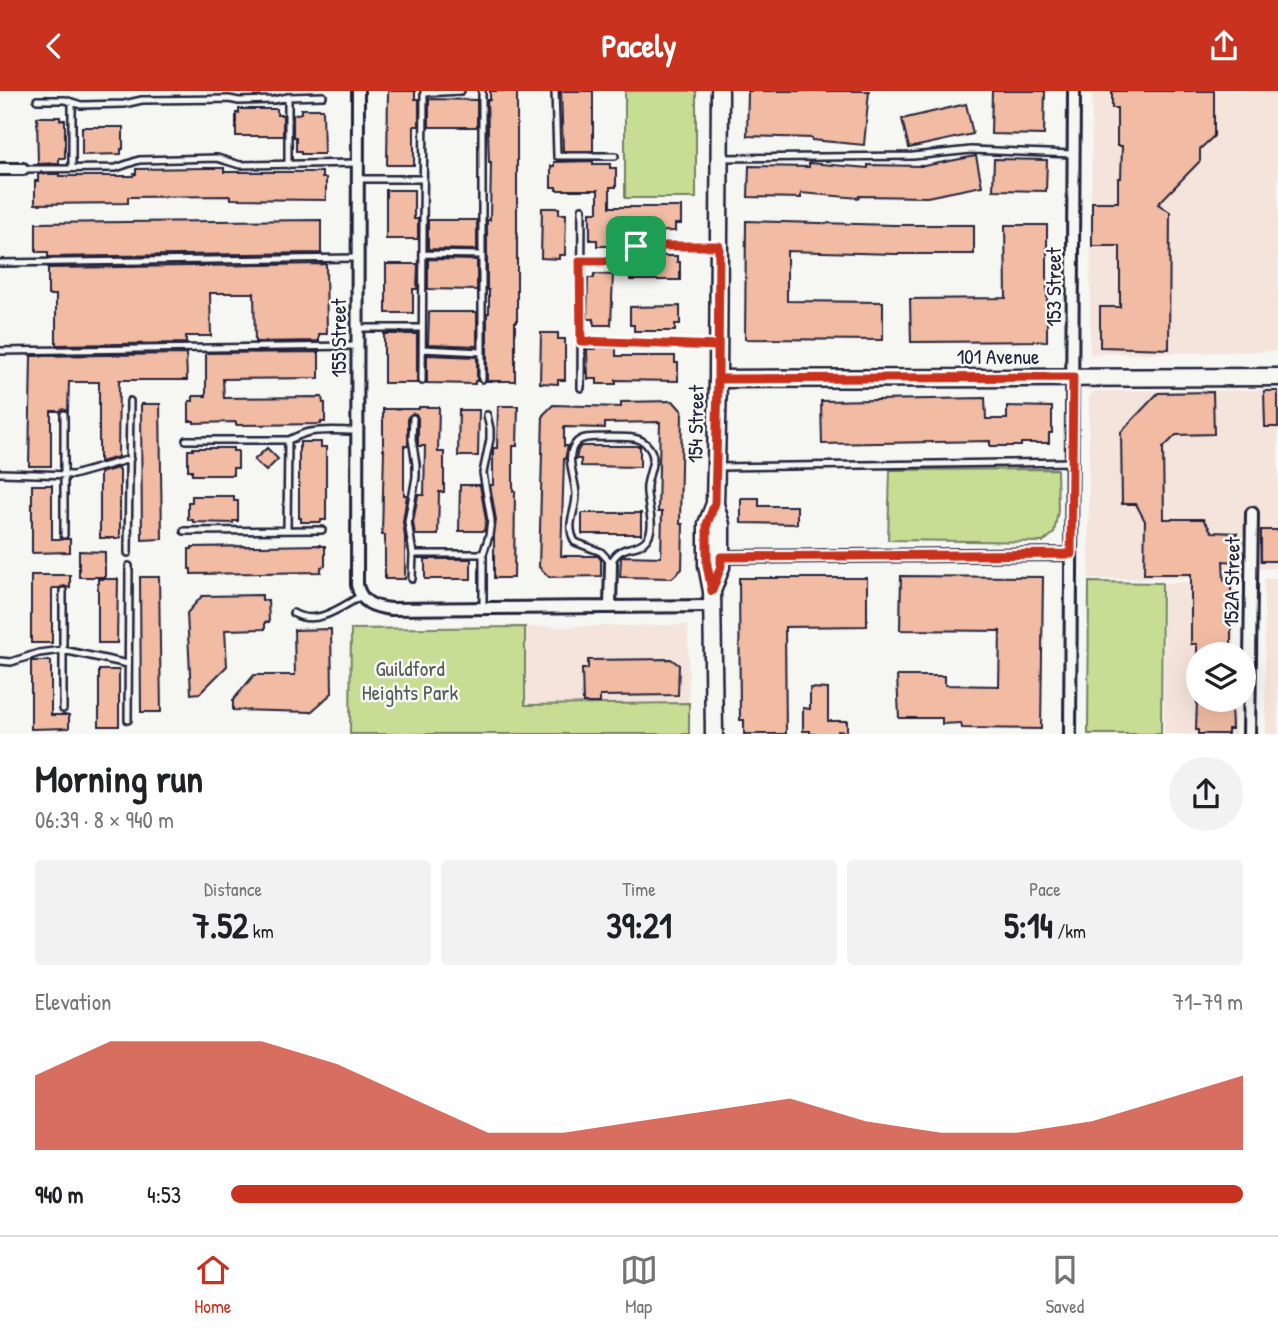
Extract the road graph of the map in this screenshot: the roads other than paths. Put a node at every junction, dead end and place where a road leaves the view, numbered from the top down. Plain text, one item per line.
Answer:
1 (358, 91) edge
2 (461, 91) edge
3 (482, 91) edge
4 (555, 91) edge
5 (720, 91) edge
6 (1074, 91) edge
7 (424, 92) edge
8 (323, 96) dead end
9 (288, 97) junction
10 (37, 100) dead end
11 (72, 102) junction
12 (1073, 154) junction
13 (615, 156) dead end
14 (719, 158) junction
15 (358, 163) junction
16 (288, 165) junction
17 (72, 168) junction
18 (0, 169) edge
19 (23, 169) joint
20 (358, 179) junction
21 (424, 179) junction
22 (582, 209) dead end
23 (719, 246) junction
24 (423, 254) junction
25 (482, 255) junction
26 (358, 258) junction
27 (580, 261) junction
28 (0, 263) edge
29 (358, 328) junction
30 (422, 328) junction
31 (581, 341) junction
32 (358, 346) junction
33 (718, 346) junction
34 (422, 349) junction
35 (0, 351) edge
36 (482, 352) junction
37 (1073, 377) junction
38 (1278, 377) edge
39 (482, 379) dead end
40 (718, 379) junction
41 (422, 381) dead end
42 (581, 388) dead end
43 (130, 401) dead end
44 (64, 414) dead end
45 (487, 415) dead end
46 (413, 418) dead end
47 (358, 431) junction
48 (186, 440) dead end
49 (288, 440) junction
50 (130, 459) junction
51 (1072, 462) junction
52 (716, 467) junction
53 (0, 473) edge
54 (63, 475) junction
55 (715, 503) junction
56 (1252, 513) dead end
57 (287, 530) junction
58 (322, 530) dead end
59 (184, 531) dead end
60 (64, 535) dead end
61 (128, 553) dead end
62 (413, 554) junction
63 (483, 554) junction
64 (1071, 554) junction
65 (721, 557) junction
66 (611, 563) junction
67 (129, 566) dead end
68 (412, 579) dead end
69 (359, 590) junction
70 (63, 591) dead end
71 (712, 598) junction
72 (610, 607) junction
73 (483, 608) junction
74 (293, 613) dead end
75 (63, 650) junction
76 (0, 661) edge
77 (128, 664) junction
78 (63, 709) dead end
79 (128, 720) dead end
80 (714, 734) edge
81 (1070, 734) edge
82 (1249, 734) edge

1 - 15 street, 155 Street
2 - 7 lane
3 - 25 lane
4 - 13 lane
5 - 14 main road, 154 Street
6 - 12 street, 153 Street
7 - 21 lane
8 - 9 lane
9 - 11 lane
9 - 16 lane
10 - 11 lane
11 - 17 lane
12 - 14 lane
12 - 37 street, 153 Street
14 - 23 main road, 154 Street
15 - 16 lane
15 - 20 street, 155 Street
16 - 17 lane
17 - 19 lane
18 - 19 street
20 - 21 lane
20 - 26 street, 155 Street
21 - 24 lane
22 - 27 lane
23 - 27 lane
23 - 33 main road, 154 Street
24 - 25 lane
24 - 30 lane
25 - 36 lane
26 - 28 lane
26 - 29 street, 155 Street
27 - 31 lane
29 - 30 lane
29 - 32 street, 155 Street
30 - 34 lane
31 - 33 lane
31 - 42 lane
32 - 35 lane
32 - 47 street, 155 Street
33 - 40 main road, 154 Street
34 - 36 lane
34 - 41 lane
36 - 39 lane
37 - 38 main road, 101 Avenue
37 - 40 main road, 101 Avenue
37 - 51 street, 153 Street
40 - 52 main road, 154 Street
43 - 50 lane
44 - 54 lane
45 - 63 lane
46 - 62 lane
47 - 49 lane
47 - 69 street, 155 Street
48 - 49 lane
49 - 57 lane
50 - 54 lane
50 - 61 lane
51 - 52 lane
51 - 64 street, 153 Street
52 - 55 main road, 154 Street
53 - 54 lane
54 - 60 lane
55 - 65 main road, 154 Street
55 - 71 main road, 154 Street
56 - 82 street, 152A Street
57 - 58 lane
57 - 59 lane
62 - 63 lane
62 - 68 lane
63 - 73 lane
64 - 65 street
64 - 81 street, 153 Street
65 - 71 main road, 154 Street
66 - 66 lane
66 - 72 street
67 - 77 lane
69 - 73 street
69 - 74 lane
70 - 75 lane
71 - 72 street
71 - 80 main road, 154 Street
72 - 73 street
75 - 76 lane
75 - 77 lane
75 - 78 lane
77 - 79 lane

